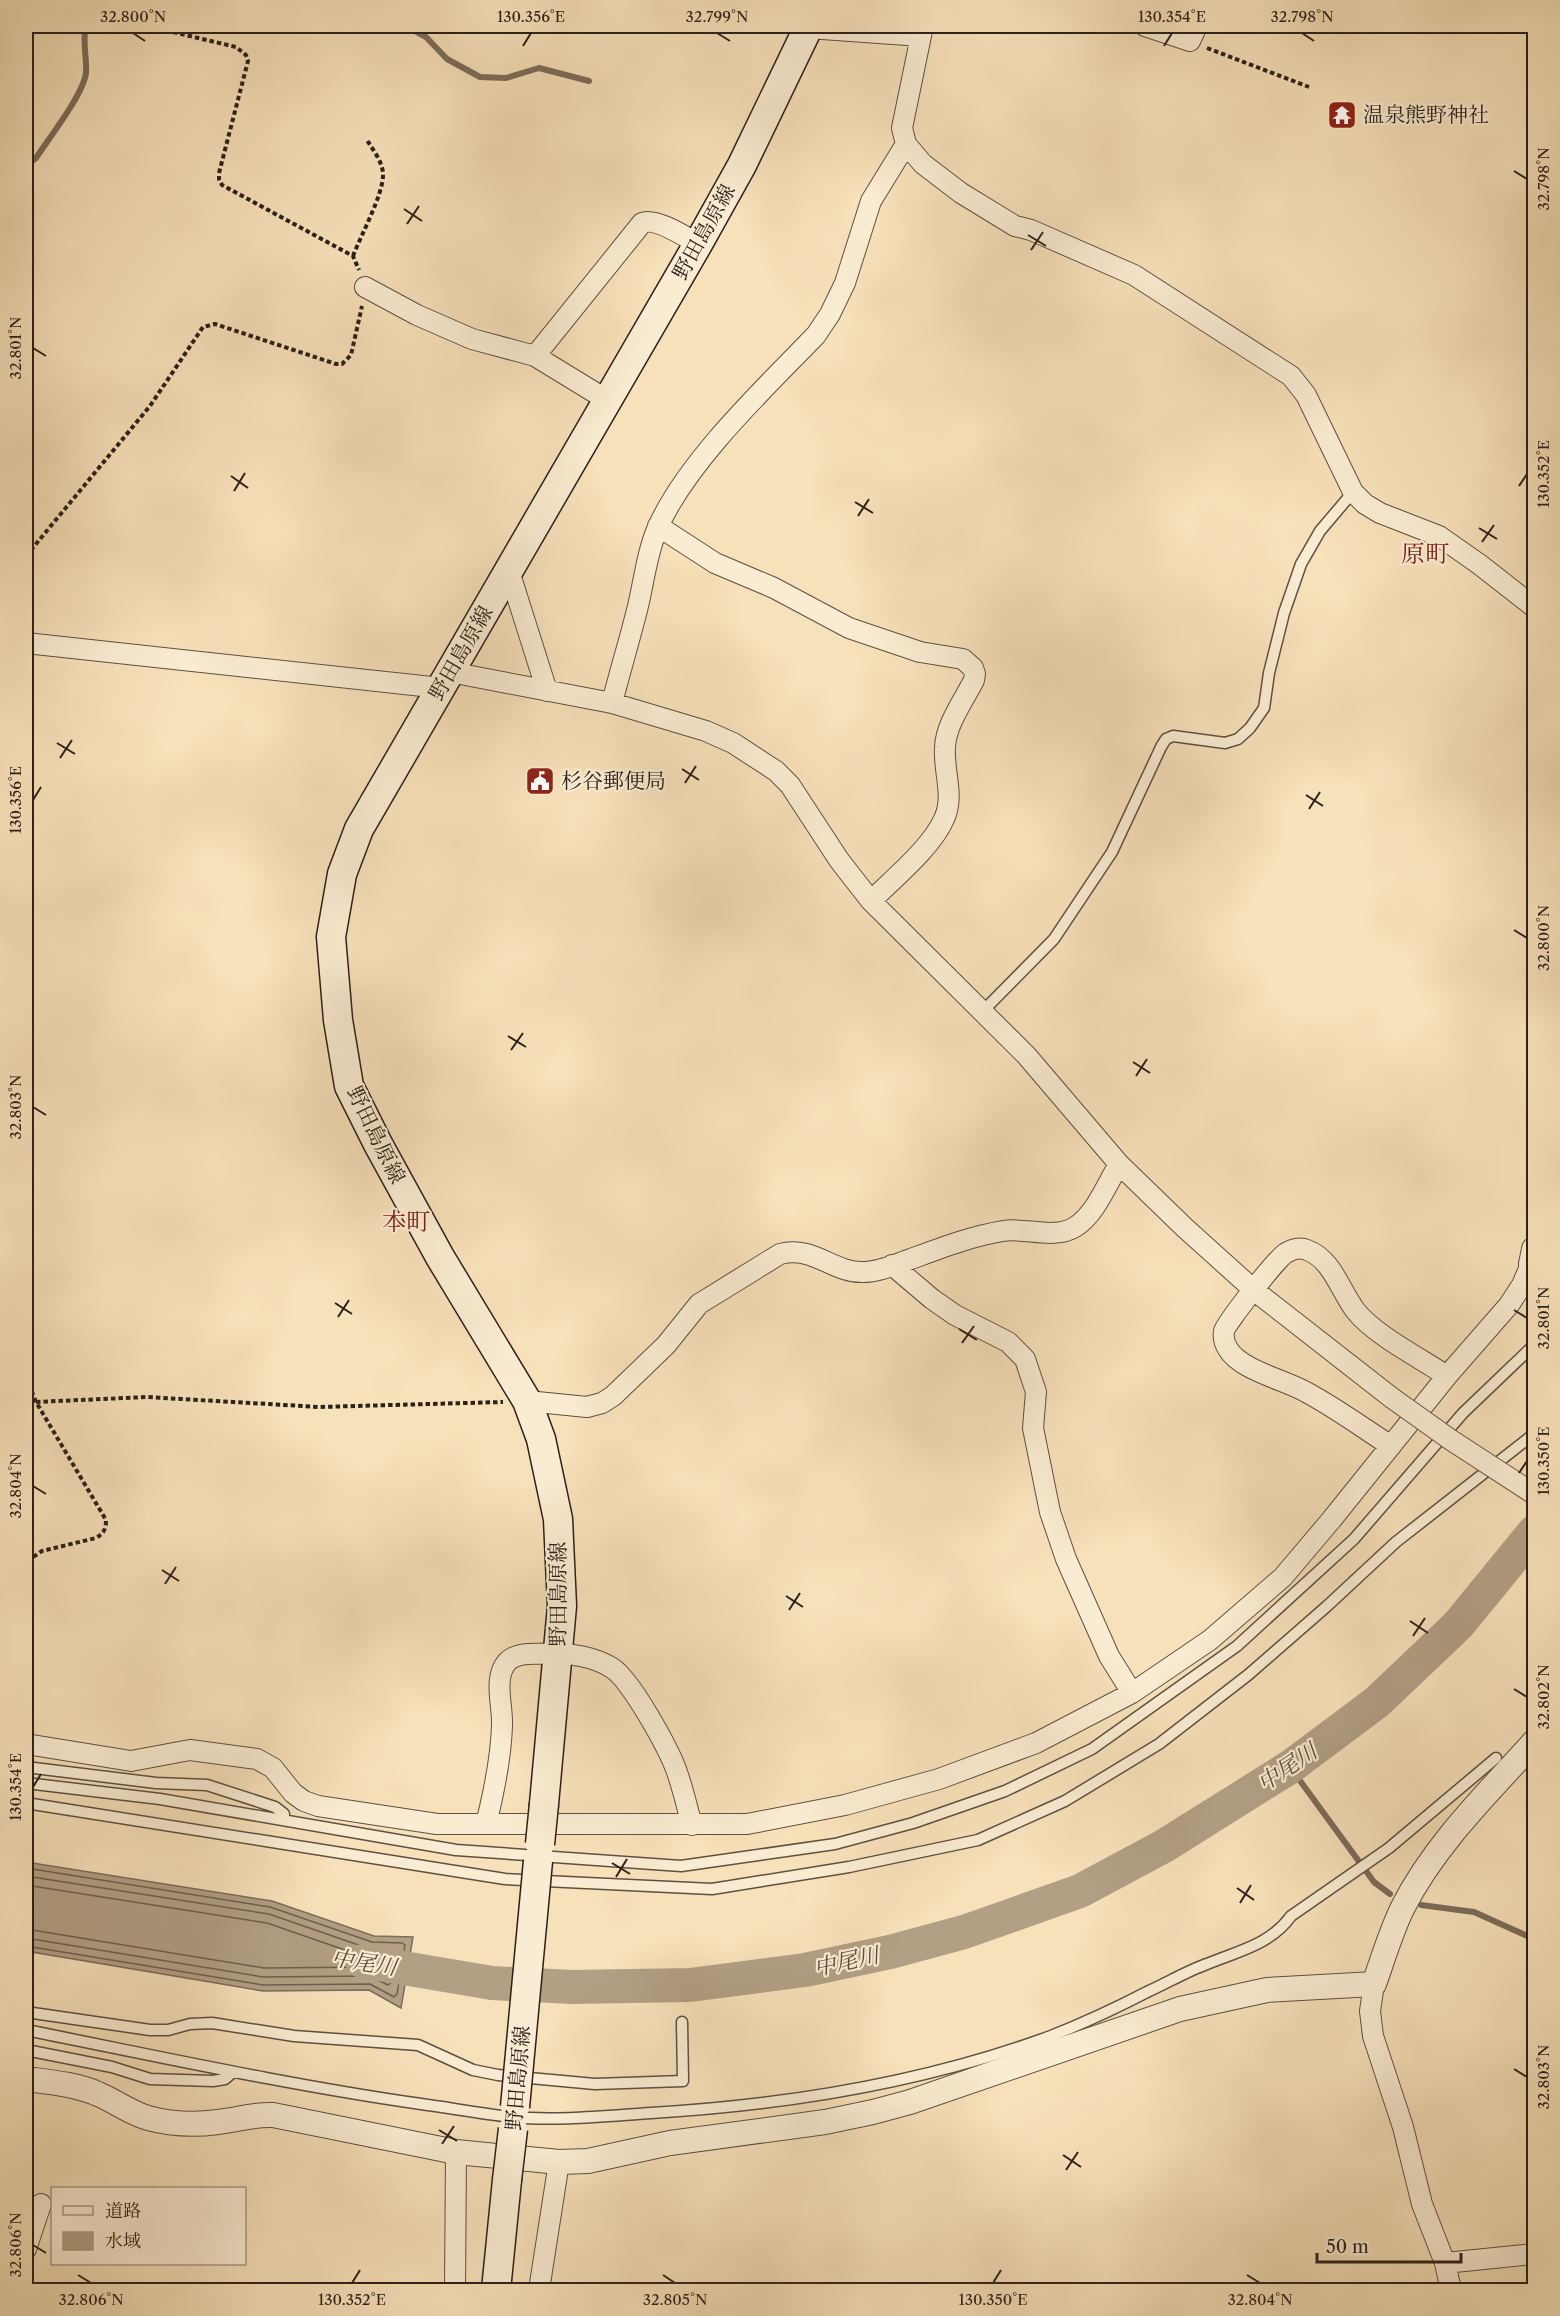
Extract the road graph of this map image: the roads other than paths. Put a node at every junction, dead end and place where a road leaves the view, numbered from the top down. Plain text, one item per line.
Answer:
1 (1145, 26) edge
2 (1197, 26) edge
3 (808, 27) edge
4 (922, 31) edge
5 (906, 144) junction
6 (698, 244) junction
7 (366, 287) road end
8 (535, 356) junction
9 (607, 400) junction
10 (1353, 492) junction
11 (658, 526) junction
12 (509, 571) junction
13 (1534, 607) edge
14 (26, 643) edge
15 (445, 680) junction
16 (547, 691) junction
17 (612, 703) junction
18 (871, 901) junction
19 (983, 1011) junction
20 (1119, 1164) junction
21 (1533, 1257) edge
22 (892, 1265) junction
23 (1255, 1291) junction
24 (1534, 1345) edge
25 (1447, 1376) junction
26 (527, 1401) junction
27 (1534, 1434) edge
28 (1391, 1446) junction
29 (1534, 1494) edge
30 (558, 1653) junction
31 (1132, 1693) junction
32 (1534, 1742) edge
33 (26, 1744) edge
34 (1496, 1758) dead end
35 (26, 1767) edge
36 (26, 1783) edge
37 (26, 1803) edge
38 (284, 1819) junction
39 (486, 1824) junction
40 (692, 1825) junction
41 (539, 1854) junction
42 (1374, 1984) junction
43 (26, 2012) edge
44 (682, 2022) dead end
45 (26, 2030) edge
46 (26, 2050) edge
47 (233, 2072) junction
48 (26, 2079) edge
49 (514, 2118) junction
50 (456, 2152) junction
51 (559, 2162) junction
52 (41, 2204) dead end
53 (26, 2249) edge
54 (1534, 2254) edge
55 (1445, 2263) junction
56 (455, 2290) edge
57 (496, 2290) edge
58 (539, 2290) edge
59 (1451, 2290) edge

1 - 2 street
3 - 4 street
3 - 6 main road, 野田島原線
4 - 5 street
5 - 10 street
5 - 11 street
6 - 8 street
6 - 9 main road, 野田島原線
7 - 8 street
8 - 9 street
9 - 12 main road, 野田島原線
10 - 13 street
10 - 19 lane
11 - 17 street
11 - 18 street
12 - 15 main road, 野田島原線
12 - 16 street
14 - 15 street
15 - 16 street
15 - 26 main road, 野田島原線
16 - 17 street
17 - 18 street
18 - 19 street
19 - 20 street
20 - 22 street
20 - 23 street
21 - 25 street
22 - 26 street
22 - 31 street
23 - 25 street
23 - 28 street
23 - 29 street, bridge
24 - 41 lane
25 - 28 street
26 - 30 main road, 野田島原線
27 - 37 lane
28 - 31 street
30 - 39 street
30 - 40 street
30 - 41 main road, 野田島原線, bridge
31 - 40 street
32 - 42 street
33 - 39 street
34 - 49 lane
35 - 38 lane
36 - 38 lane
38 - 41 lane
39 - 40 street
41 - 49 main road, 野田島原線, bridge
42 - 51 street
42 - 55 street
43 - 44 lane
45 - 47 lane
46 - 47 lane
47 - 49 lane
48 - 50 street
49 - 57 main road, 野田島原線, bridge
50 - 51 street
50 - 56 street
51 - 58 street
52 - 53 street
54 - 55 street
55 - 59 street

